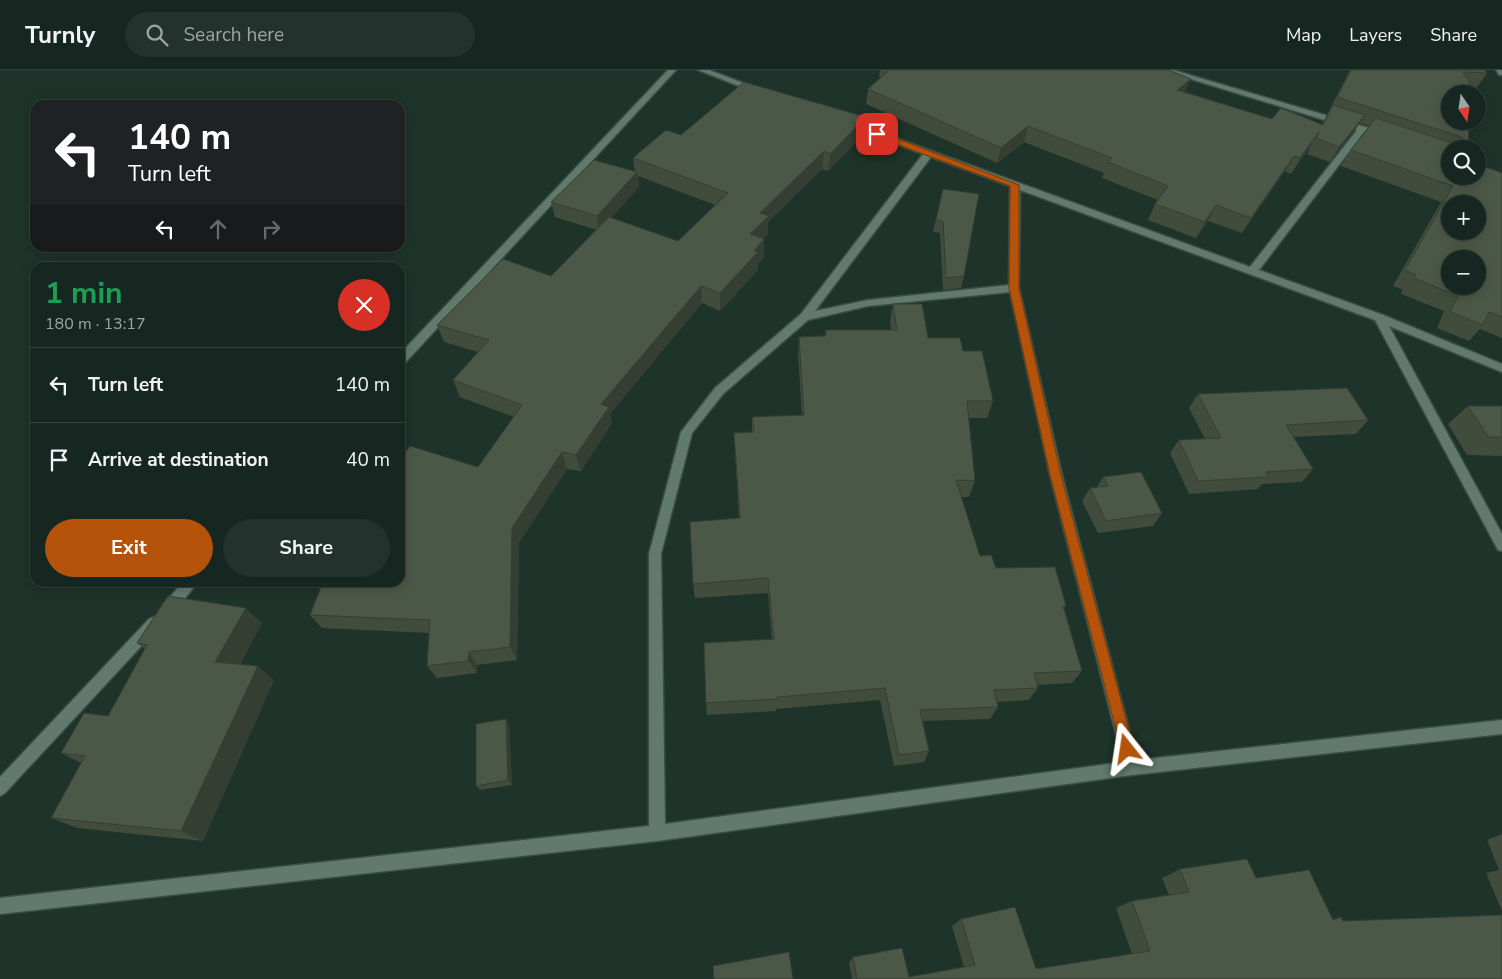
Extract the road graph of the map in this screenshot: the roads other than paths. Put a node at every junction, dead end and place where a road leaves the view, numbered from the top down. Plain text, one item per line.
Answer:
1 (672, 70) edge
2 (702, 70) edge
3 (1165, 70) edge
4 (1500, 70) edge
5 (1502, 73) edge
6 (766, 93) edge
7 (838, 120) edge
8 (1363, 128) junction
9 (1389, 137) edge
10 (929, 153) junction
11 (1015, 185) junction
12 (1252, 272) junction
13 (1014, 288) junction
14 (805, 317) junction
15 (1379, 318) junction
16 (405, 356) edge
17 (1502, 368) edge
18 (1502, 546) edge
19 (187, 587) edge
20 (1502, 727) edge
21 (1132, 768) junction
22 (0, 788) edge
23 (657, 833) junction
24 (0, 906) edge

1 - 16 street
2 - 6 street
3 - 8 street
4 - 5 street
7 - 10 street
8 - 9 street
8 - 12 street
10 - 11 street
10 - 14 street
11 - 12 street
11 - 13 street
12 - 15 street
13 - 14 street
13 - 21 street
14 - 23 street
15 - 17 street
15 - 18 street
19 - 22 street
20 - 21 street
21 - 23 street
23 - 24 street

